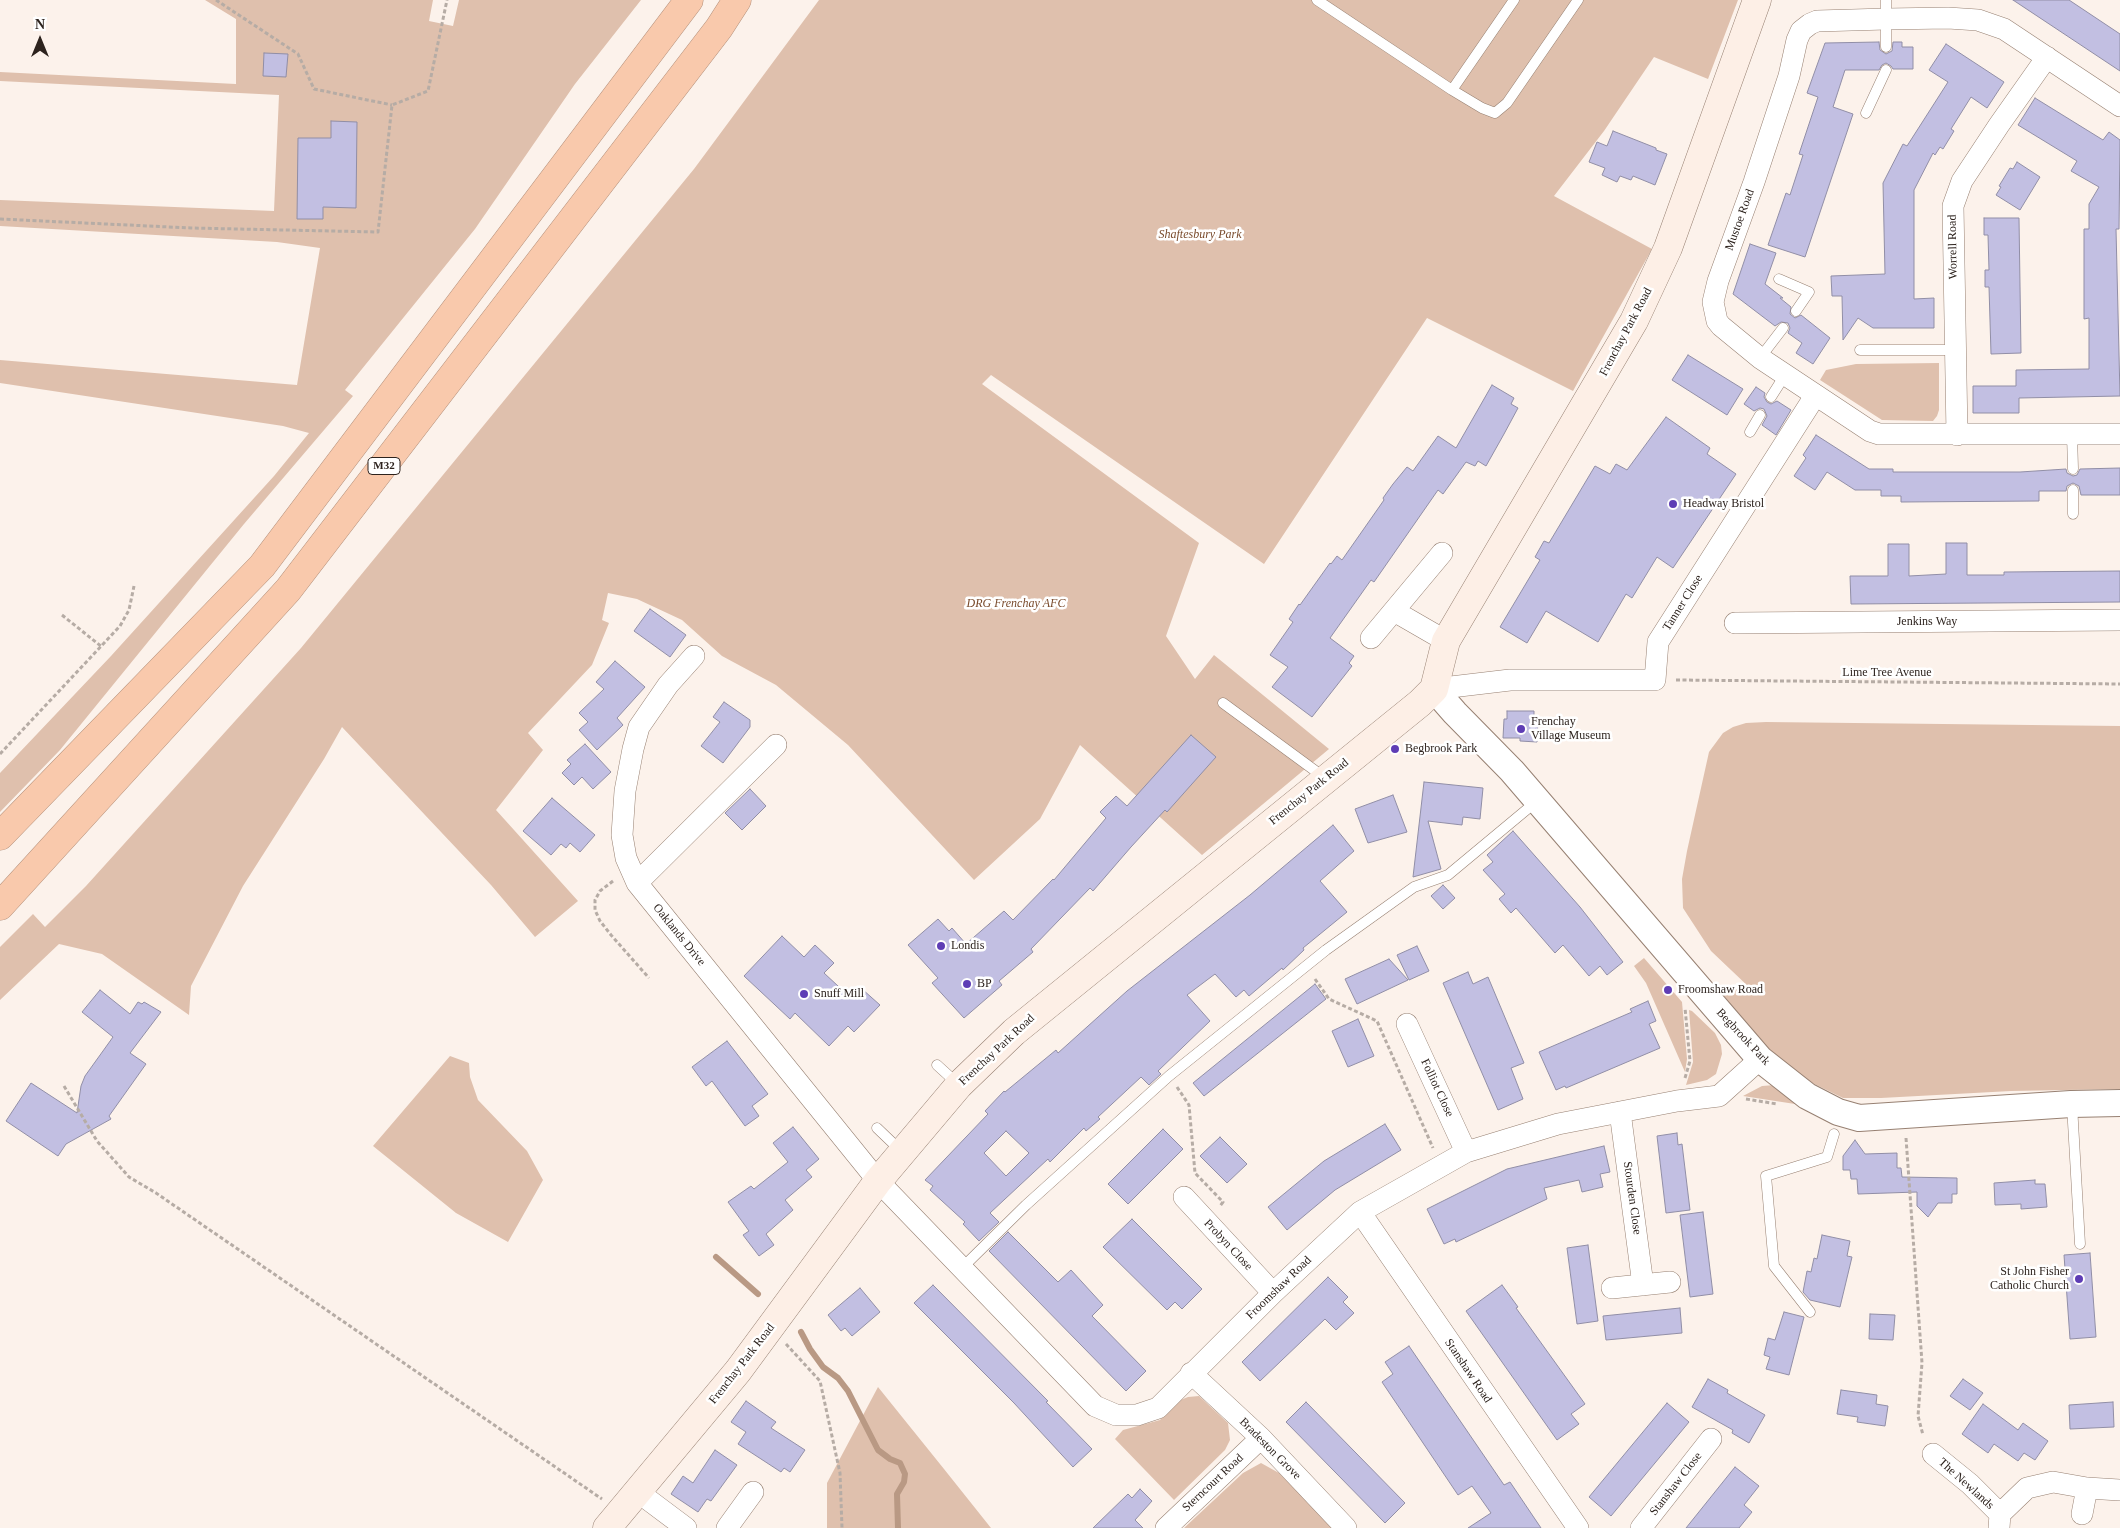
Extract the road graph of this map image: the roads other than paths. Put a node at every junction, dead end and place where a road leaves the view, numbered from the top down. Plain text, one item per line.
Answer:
1 (689, 0) edge
2 (737, 0) edge
3 (1318, 0) edge
4 (1514, 0) edge
5 (1578, 0) edge
6 (1757, 0) edge
7 (1886, 9) edge
8 (1886, 47) dead end
9 (2047, 57) junction
10 (1886, 70) dead end
11 (1452, 90) junction
12 (2120, 106) edge
13 (1866, 113) dead end
14 (1779, 279) dead end
15 (1796, 311) dead end
16 (1783, 328) dead end
17 (1860, 350) dead end
18 (1955, 350) junction
19 (1760, 358) junction
20 (1785, 375) junction
21 (1815, 396) junction
22 (1771, 397) dead end
23 (1760, 415) dead end
24 (1750, 432) dead end
25 (2072, 434) junction
26 (2120, 434) edge
27 (1957, 435) junction
28 (2073, 469) dead end
29 (2073, 490) dead end
30 (2074, 514) dead end
31 (1442, 553) dead end
32 (1394, 611) junction
33 (2120, 620) edge
34 (1734, 623) dead end
35 (1372, 638) dead end
36 (1446, 641) junction
37 (694, 656) dead end
38 (1434, 689) junction
39 (1223, 703) dead end
40 (776, 746) dead end
41 (1325, 779) junction
42 (1538, 800) junction
43 (0, 836) edge
44 (634, 877) junction
45 (0, 906) edge
46 (1407, 1024) dead end
47 (1760, 1059) junction
48 (937, 1065) dead end
49 (959, 1085) junction
50 (2120, 1103) edge
51 (2072, 1104) junction
52 (1620, 1112) junction
53 (877, 1128) dead end
54 (1834, 1134) dead end
55 (902, 1151) junction
56 (1466, 1152) junction
57 (878, 1181) junction
58 (1184, 1197) dead end
59 (1360, 1212) junction
60 (2080, 1244) dead end
61 (962, 1268) junction
62 (1670, 1282) dead end
63 (1643, 1285) junction
64 (1612, 1288) dead end
65 (1273, 1293) junction
66 (1810, 1312) dead end
67 (1191, 1373) junction
68 (1261, 1438) junction
69 (1711, 1439) dead end
70 (1933, 1454) road end
71 (2088, 1488) junction
72 (2120, 1490) edge
73 (638, 1492) junction
74 (752, 1492) dead end
75 (2082, 1514) dead end
76 (614, 1520) edge
77 (1999, 1521) edge
78 (686, 1528) edge
79 (727, 1528) edge
80 (1166, 1528) edge
81 (1346, 1528) edge
82 (1578, 1528) edge
83 (1641, 1528) edge

1 - 43 highway
2 - 45 highway, M32
3 - 11 lane
4 - 11 lane
5 - 11 lane
6 - 36 main road, Frenchay Park Road
7 - 8 lane
7 - 9 street, Mustoe Road
7 - 19 street, Mustoe Road
9 - 12 street, Mustoe Road
9 - 18 street, Worrell Road
10 - 13 lane
14 - 15 lane
16 - 19 lane
17 - 18 lane
18 - 27 street, Worrell Road
19 - 20 street, Mustoe Road
20 - 21 street, Mustoe Road
20 - 22 lane
21 - 27 street, Mustoe Road
21 - 38 street, Tanner Close
23 - 24 lane
25 - 26 street, Mustoe Road
25 - 27 street, Mustoe Road
25 - 28 lane
29 - 30 lane
31 - 32 street
32 - 35 street
32 - 36 street
33 - 34 street, Jenkins Way
36 - 38 main road, Frenchay Park Road
37 - 44 street, Oaklands Drive
38 - 41 main road, Frenchay Park Road
38 - 42 street, Begbrook Park
39 - 41 lane
40 - 44 street
41 - 49 main road, Frenchay Park Road
42 - 47 street, Begbrook Park
42 - 61 lane
44 - 57 street, Oaklands Drive
46 - 56 street, Folliot Close
47 - 51 street, Begbrook Park
47 - 52 street, Froomshaw Road
48 - 49 lane
49 - 55 main road, Frenchay Park Road
50 - 51 street, Begbrook Park
51 - 60 lane
52 - 56 street, Froomshaw Road
52 - 63 street, Stourden Close
53 - 55 lane
54 - 66 lane
55 - 57 main road, Frenchay Park Road
56 - 59 street, Froomshaw Road
57 - 61 street, Froomshaw Road
57 - 73 main road, Frenchay Park Road
58 - 65 street, Probyn Close
59 - 65 street, Froomshaw Road
59 - 82 street, Stanshaw Road
61 - 67 street, Froomshaw Road
62 - 63 street
63 - 64 street
65 - 67 street, Froomshaw Road
67 - 68 street, Bradeston Grove
68 - 80 street, Sterncourt Road
68 - 81 street, Bradeston Grove
69 - 83 street, Stanshaw Close
70 - 77 street, The Newlands
71 - 72 street, The Newlands
71 - 75 street
71 - 77 street, The Newlands
73 - 76 main road, Frenchay Park Road
73 - 78 street
74 - 79 street

